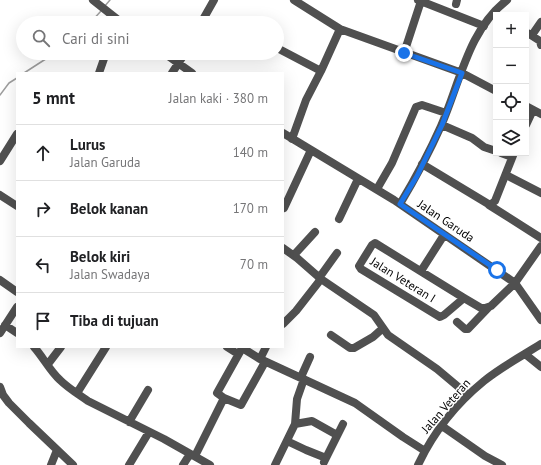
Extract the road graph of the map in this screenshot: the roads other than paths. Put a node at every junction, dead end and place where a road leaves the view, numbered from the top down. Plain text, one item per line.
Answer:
1 (214, 0) edge
2 (294, 0) edge
3 (310, 0) edge
4 (507, 0) edge
5 (419, 1) edge
6 (97, 2) edge
7 (306, 8) junction
8 (498, 12) edge
9 (113, 16) edge
10 (205, 16) edge
11 (493, 17) edge
12 (541, 22) edge
13 (484, 26) junction
14 (340, 29) junction
15 (529, 34) edge
16 (529, 36) edge
17 (541, 45) edge
18 (284, 52) edge
19 (404, 53) junction
20 (104, 60) edge
21 (174, 60) edge
22 (181, 60) edge
23 (179, 64) junction
24 (321, 71) junction
25 (99, 72) edge
26 (173, 72) edge
27 (191, 72) edge
28 (462, 73) junction
29 (493, 89) edge
30 (529, 108) edge
31 (446, 114) junction
32 (541, 114) edge
33 (442, 125) junction
34 (284, 134) edge
35 (16, 136) edge
36 (292, 139) junction
37 (311, 150) junction
38 (493, 150) edge
39 (513, 156) edge
40 (0, 161) edge
41 (422, 164) junction
42 (506, 175) junction
43 (358, 178) junction
44 (377, 189) junction
45 (541, 193) edge
46 (0, 195) edge
47 (400, 204) junction
48 (16, 205) edge
49 (489, 205) junction
50 (284, 208) dead end
51 (339, 219) dead end
52 (315, 232) dead end
53 (444, 235) junction
54 (541, 238) edge
55 (541, 246) edge
56 (284, 249) edge
57 (337, 253) dead end
58 (294, 255) junction
59 (421, 271) junction
60 (320, 279) junction
61 (0, 280) edge
62 (515, 283) junction
63 (16, 291) edge
64 (464, 298) junction
65 (489, 307) junction
66 (16, 308) edge
67 (541, 320) edge
68 (284, 322) edge
69 (457, 322) dead end
70 (5, 325) junction
71 (382, 329) junction
72 (16, 332) edge
73 (0, 333) edge
74 (331, 335) dead end
75 (541, 344) edge
76 (35, 348) edge
77 (60, 348) edge
78 (105, 348) edge
79 (229, 348) edge
80 (266, 348) edge
81 (238, 354) junction
82 (525, 354) junction
83 (310, 357) dead end
84 (263, 360) junction
85 (48, 364) junction
86 (541, 367) edge
87 (302, 378) junction
88 (0, 387) edge
89 (148, 390) dead end
90 (76, 393) junction
91 (468, 395) junction
92 (224, 398) junction
93 (129, 422) junction
94 (295, 424) junction
95 (343, 424) dead end
96 (442, 426) junction
97 (149, 432) junction
98 (337, 435) junction
99 (287, 441) junction
100 (57, 450) junction
101 (425, 451) junction
102 (192, 455) junction
103 (51, 465) edge
104 (73, 465) edge
105 (129, 465) edge
106 (184, 465) edge
107 (210, 465) edge
108 (275, 465) edge
109 (418, 465) edge
110 (502, 465) edge

1 - 10 street
2 - 7 street
3 - 7 street
4 - 8 street
5 - 13 street
5 - 19 street
6 - 9 street
7 - 14 street
11 - 13 street
12 - 15 street
13 - 28 street
14 - 19 street
14 - 24 street
16 - 17 street
18 - 24 street
19 - 28 street
20 - 25 street
21 - 23 street
22 - 23 street
23 - 26 street
23 - 27 street
24 - 36 street
28 - 29 street
28 - 31 street
30 - 32 street
31 - 33 street
31 - 44 street
33 - 38 street
33 - 41 street
34 - 36 street, Jalan Garuda
35 - 40 street
36 - 37 street, Jalan Garuda
37 - 43 street, Jalan Garuda
37 - 50 street
39 - 42 street
41 - 47 street
41 - 49 street
42 - 45 street
42 - 49 street
43 - 44 street, Jalan Garuda
43 - 51 street
44 - 47 street, Jalan Garuda
46 - 48 street
47 - 53 street, Jalan Garuda
49 - 54 street
52 - 58 street
53 - 59 street
53 - 62 street, Jalan Garuda
55 - 62 street
56 - 58 street
57 - 60 street
58 - 60 street
59 - 64 street, Jalan Veteran I
59 - 64 street, Jalan Veteran I
60 - 68 street
60 - 71 street
61 - 63 street
62 - 65 street
62 - 67 street, Jalan Garuda
64 - 65 street, Jalan Veteran I
65 - 69 street
66 - 70 street
70 - 72 street
70 - 73 street
71 - 74 street
71 - 91 street
75 - 82 street, Jalan Veteran
76 - 85 street
77 - 85 street
78 - 90 street
79 - 81 street
80 - 84 street
81 - 84 street
81 - 92 street
82 - 86 street
82 - 91 street, Jalan Veteran
83 - 87 street
84 - 87 street
84 - 92 street
85 - 90 street
87 - 94 street
87 - 101 street
88 - 100 street
89 - 93 street
90 - 93 street
91 - 96 street, Jalan Veteran
92 - 102 street
93 - 97 street
94 - 98 street
94 - 99 street
95 - 98 street
96 - 101 street, Jalan Veteran
96 - 110 street
97 - 102 street
97 - 105 street
98 - 99 street
99 - 108 street
100 - 103 street
100 - 104 street
101 - 109 street, Jalan Veteran
102 - 106 street
102 - 107 street

